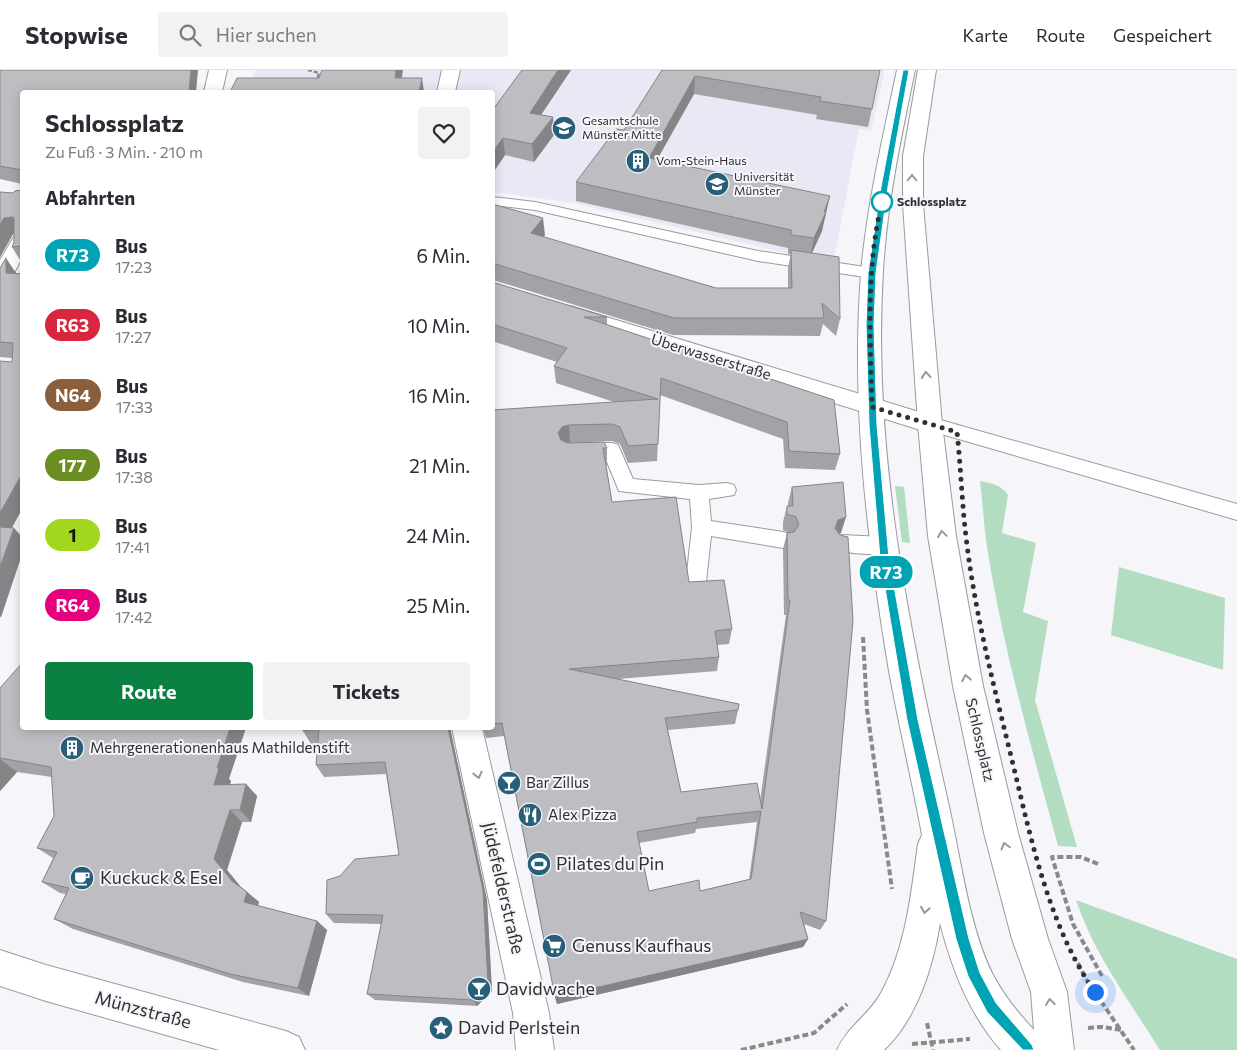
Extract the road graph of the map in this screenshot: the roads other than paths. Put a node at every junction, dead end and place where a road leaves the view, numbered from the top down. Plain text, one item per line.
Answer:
1 (218, 70) edge
2 (450, 70) edge
3 (906, 70) edge
4 (927, 70) edge
5 (213, 90) edge
6 (446, 90) edge
7 (495, 201) edge
8 (20, 244) edge
9 (872, 273) junction
10 (0, 279) edge
11 (548, 306) edge
12 (872, 407) junction
13 (930, 424) junction
14 (570, 450) edge
15 (727, 490) dead end
16 (699, 492) junction
17 (1237, 512) edge
18 (702, 527) junction
19 (783, 540) dead end
20 (842, 544) edge
21 (883, 545) junction
22 (696, 582) edge
23 (467, 730) edge
24 (937, 828) junction
25 (0, 968) edge
26 (286, 1050) edge
27 (535, 1050) edge
28 (856, 1050) edge
29 (1027, 1050) edge
30 (1055, 1050) edge

1 - 5 main road
2 - 6 main road
3 - 9 main road
13 -> 4 main road, Schlossplatz
7 - 9 lane
8 - 10 main road
9 - 12 main road
11 - 12 main road, Überwasserstraße
12 - 13 main road, Überwasserstraße
12 - 21 main road
13 - 17 lane
30 -> 13 main road, Schlossplatz
14 - 16 lane
15 - 16 lane
16 - 18 lane
18 - 19 lane
18 - 22 lane
20 - 21 lane
21 - 24 main road
23 -> 27 main road, Jüdefelderstraße
24 -> 28 main road
24 - 29 main road
25 - 26 main road, Münzstraße

